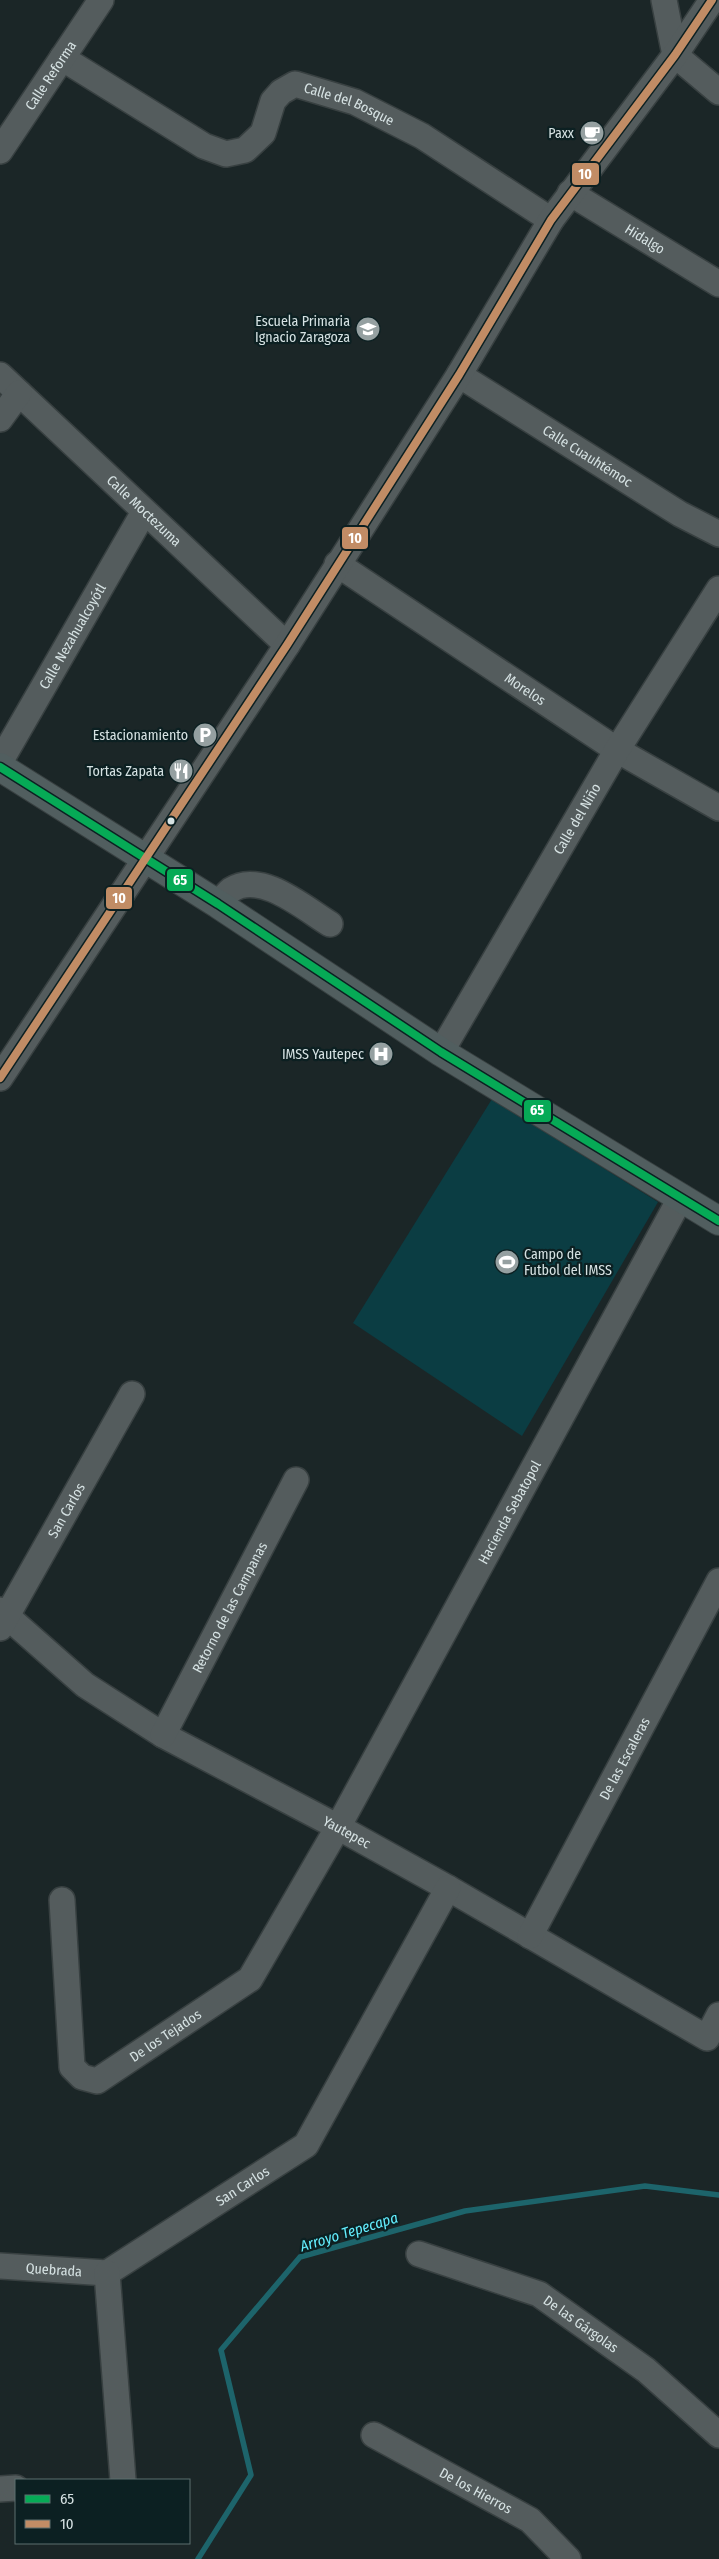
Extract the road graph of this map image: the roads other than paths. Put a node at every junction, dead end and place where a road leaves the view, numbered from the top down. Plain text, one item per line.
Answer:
1 (101, 0) edge
2 (664, 0) edge
3 (712, 0) edge
4 (675, 55) junction
5 (62, 58) junction
6 (719, 92) edge
7 (0, 151) edge
8 (570, 193) junction
9 (551, 220) junction
10 (719, 284) edge
11 (0, 375) edge
12 (459, 375) junction
13 (19, 393) junction
14 (0, 419) edge
15 (144, 512) junction
16 (719, 534) edge
17 (337, 564) junction
18 (719, 589) edge
19 (287, 645) junction
20 (617, 750) junction
21 (0, 762) edge
22 (0, 767) edge
23 (719, 808) edge
24 (145, 858) junction
25 (218, 904) junction
26 (330, 924) dead end
27 (441, 1052) junction
28 (0, 1078) edge
29 (681, 1197) junction
30 (719, 1221) edge
31 (132, 1394) dead end
32 (296, 1480) dead end
33 (719, 1581) edge
34 (2, 1618) edge
35 (163, 1735) junction
36 (338, 1826) junction
37 (448, 1888) junction
38 (62, 1900) dead end
39 (530, 1936) junction
40 (719, 2015) edge
41 (419, 2254) dead end
42 (0, 2266) edge
43 (107, 2273) junction
44 (374, 2435) dead end
45 (719, 2435) edge
46 (123, 2479) edge
47 (15, 2488) edge
48 (0, 2489) edge
49 (568, 2559) edge

1 - 5 street, Calle Reforma
2 - 4 street
3 - 4 street
4 - 6 street
4 - 8 street
5 - 7 street, Calle Reforma
5 - 9 street, Calle del Bosque
8 - 9 street
8 - 10 street, Hidalgo
9 - 12 street
11 - 13 street, Calle Moctezuma
12 - 16 street, Calle Cuauhtémoc
12 - 17 street
13 - 14 street
13 - 15 street, Calle Moctezuma
15 - 19 street, Calle Moctezuma
15 - 21 street, Calle Nezahualcoyótl
17 - 19 street
17 - 20 street, Morelos
18 - 20 street, Calle del Niño
19 - 24 street
20 - 23 street, Morelos
20 - 27 street, Calle del Niño
22 - 24 main road
24 - 25 main road
24 - 28 street
25 - 26 street
25 - 27 main road
27 - 29 main road
29 - 30 main road
29 - 36 street, Hacienda Sebatopol
31 - 34 street, San Carlos
32 - 35 street, Retorno de las Campanas
33 - 39 street, De las Escaleras
34 - 35 street, Yautepec
35 - 36 street, Yautepec
36 - 37 street, Yautepec
36 - 38 street, De los Tejados
37 - 39 street, Yautepec
37 - 43 street, San Carlos
39 - 40 street, Yautepec
41 - 45 street, De las Gárgolas
42 - 43 street, Quebrada
43 - 46 street
44 - 49 street, De los Hierros
47 - 48 street

